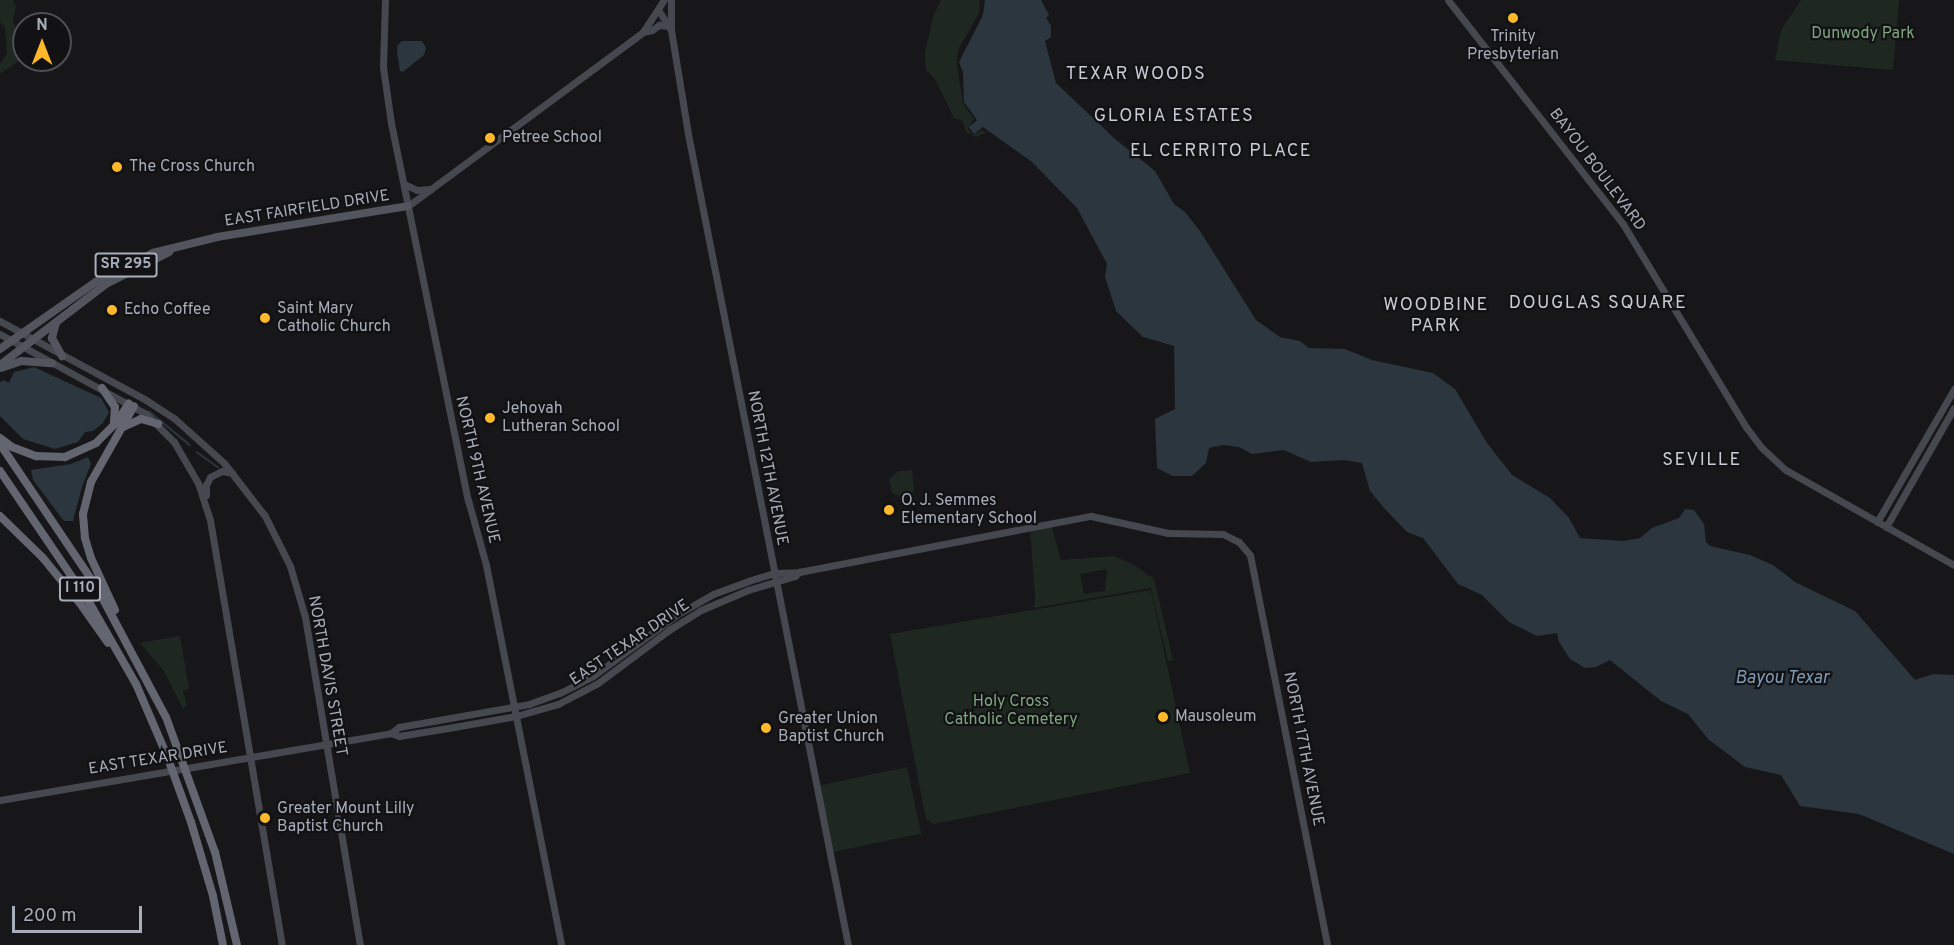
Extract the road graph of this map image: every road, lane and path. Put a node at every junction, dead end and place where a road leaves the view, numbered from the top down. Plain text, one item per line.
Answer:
1 (385, 0) edge
2 (664, 0) edge
3 (671, 0) edge
4 (1448, 0) edge
5 (659, 11) junction
6 (670, 28) junction
7 (643, 32) junction
8 (404, 184) junction
9 (433, 189) junction
10 (408, 206) junction
11 (181, 246) junction
12 (0, 321) edge
13 (57, 322) junction
14 (0, 334) edge
15 (22, 334) junction
16 (33, 340) junction
17 (13, 341) junction
18 (24, 347) junction
19 (0, 349) edge
20 (62, 356) junction
21 (52, 363) junction
22 (0, 367) edge
23 (102, 388) junction
24 (1954, 388) edge
25 (137, 395) junction
26 (132, 405) junction
27 (1954, 408) edge
28 (159, 424) junction
29 (121, 429) junction
30 (108, 433) junction
31 (0, 438) edge
32 (0, 444) edge
33 (0, 471) edge
34 (234, 475) junction
35 (207, 507) junction
36 (0, 516) edge
37 (1877, 522) junction
38 (1886, 527) junction
39 (1954, 565) edge
40 (798, 572) junction
41 (774, 573) junction
42 (776, 582) junction
43 (120, 628) junction
44 (514, 708) junction
45 (149, 714) junction
46 (516, 717) junction
47 (391, 733) junction
48 (326, 744) junction
49 (250, 757) junction
50 (0, 800) edge
51 (223, 945) edge
52 (237, 945) edge
53 (282, 945) edge
54 (360, 945) edge
55 (561, 945) edge
56 (848, 945) edge
57 (1328, 945) edge

1 - 8 main road, NORTH 9TH AVENUE
2 - 5 main road
3 - 6 main road
4 - 37 main road, BAYOU BOULEVARD
5 - 6 main road, NORTH 12TH AVENUE
5 - 7 main road, EAST FAIRFIELD DRIVE
6 - 7 main road
6 - 41 main road, NORTH 12TH AVENUE
7 - 9 main road, EAST FAIRFIELD DRIVE
8 - 9 main road
8 - 10 main road, NORTH 9TH AVENUE
9 - 10 main road, EAST FAIRFIELD DRIVE
10 - 11 main road, EAST FAIRFIELD DRIVE / SR 295
10 - 44 main road, NORTH 9TH AVENUE
11 - 13 main road, EAST FAIRFIELD DRIVE / SR 295
11 - 15 main road, EAST FAIRFIELD DRIVE / SR 295
12 - 15 main road, NORTH DAVIS STREET
13 - 16 main road, EAST FAIRFIELD DRIVE / SR 295
13 - 20 main road
14 - 17 main road
15 - 16 main road, NORTH DAVIS STREET
15 - 17 main road, EAST FAIRFIELD DRIVE / SR 295
16 - 18 main road, EAST FAIRFIELD DRIVE / SR 295
16 - 20 main road, NORTH DAVIS STREET
17 - 18 main road
17 - 19 main road, EAST FAIRFIELD DRIVE / SR 295
18 - 21 main road
18 - 22 main road, EAST FAIRFIELD DRIVE / SR 295
20 - 25 main road, NORTH DAVIS STREET
21 - 22 main road
21 - 23 main road
23 - 26 main road
23 - 30 highway
24 - 37 main road
25 - 26 main road
25 - 34 main road, NORTH DAVIS STREET
26 - 28 main road
26 - 29 highway
26 - 30 highway
27 - 38 main road
28 - 29 highway
28 - 35 main road
29 - 43 highway
30 - 31 highway
32 - 43 highway, I 110
33 - 45 highway, I 110
34 - 35 main road
34 - 48 main road, NORTH DAVIS STREET
35 - 49 main road
36 - 45 highway
37 - 38 main road, BAYOU BOULEVARD
38 - 39 main road, BAYOU BOULEVARD
40 - 41 main road, EAST TEXAR DRIVE
40 - 42 main road, EAST TEXAR DRIVE
40 - 57 main road, NORTH 17TH AVENUE
41 - 42 main road, NORTH 12TH AVENUE
41 - 44 main road, EAST TEXAR DRIVE
42 - 46 main road, EAST TEXAR DRIVE
42 - 56 main road, NORTH 12TH AVENUE
43 - 52 highway, I 110
44 - 46 main road, NORTH 9TH AVENUE
44 - 47 main road, EAST TEXAR DRIVE
45 - 51 highway, I 110
46 - 47 main road, EAST TEXAR DRIVE
46 - 55 main road, NORTH 9TH AVENUE
47 - 48 main road, EAST TEXAR DRIVE
48 - 49 main road, EAST TEXAR DRIVE
48 - 54 main road, NORTH DAVIS STREET
49 - 50 main road, EAST TEXAR DRIVE
49 - 53 main road

